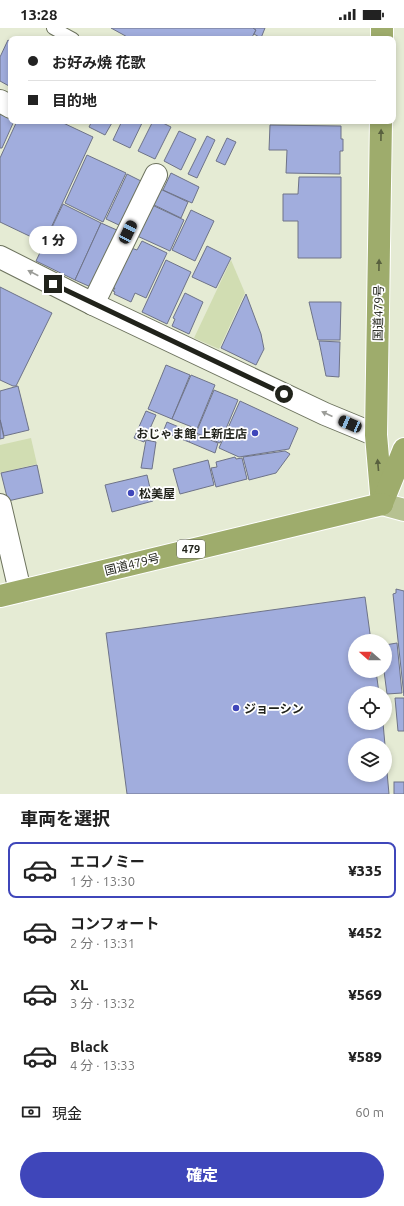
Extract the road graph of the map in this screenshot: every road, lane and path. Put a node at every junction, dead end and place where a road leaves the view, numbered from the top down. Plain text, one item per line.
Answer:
1 (53, 28) edge
2 (68, 36) edge
3 (382, 124) edge
4 (156, 175) dead end
5 (0, 257) edge
6 (93, 304) junction
7 (376, 435) junction
8 (404, 449) edge
9 (382, 504) junction
10 (0, 505) edge
11 (404, 510) edge
12 (10, 593) edge

1 - 2 lane
7 -> 3 highway, 国道479号
4 - 6 street
6 -> 5 street
7 -> 6 street
9 -> 7 highway, 国道479号
8 - 9 highway
9 - 11 main road
9 - 12 highway, 国道479号 / 479
10 - 12 street

